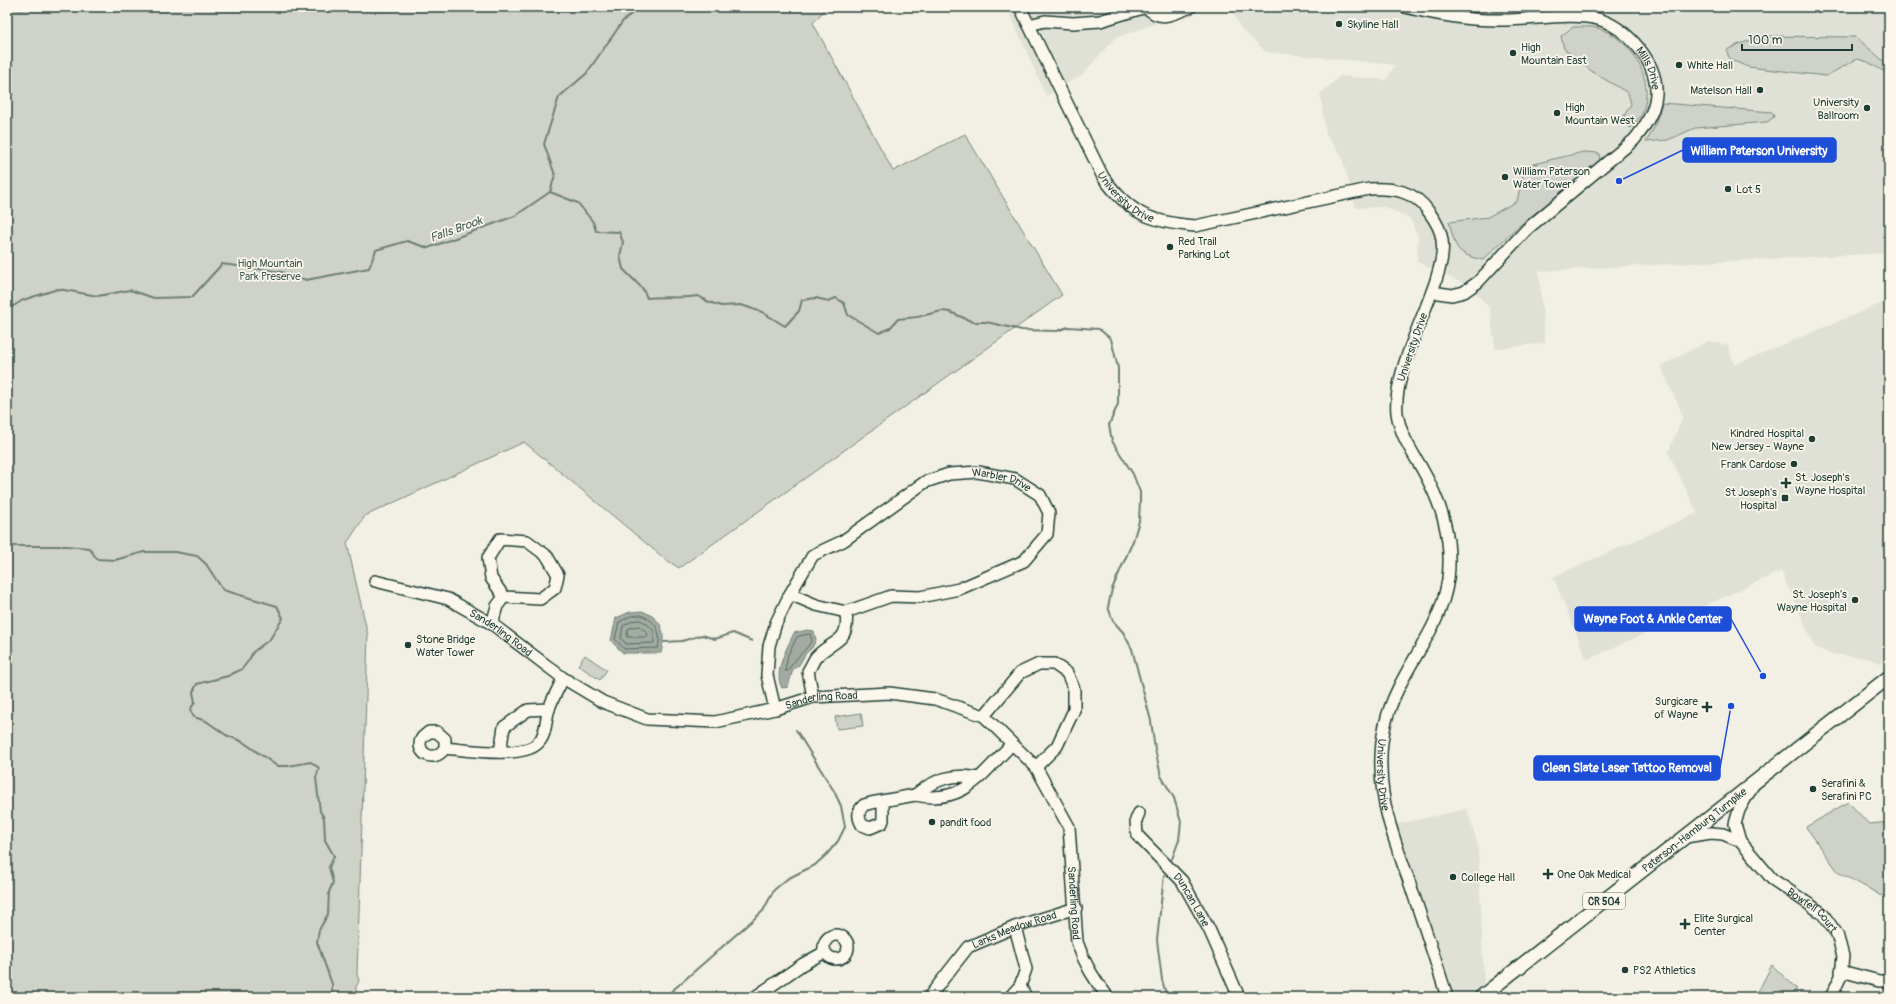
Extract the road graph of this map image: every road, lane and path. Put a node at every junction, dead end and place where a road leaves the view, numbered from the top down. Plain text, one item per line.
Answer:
1 (1020, 7) edge
2 (1146, 7) edge
3 (1191, 7) edge
4 (1405, 7) edge
5 (1029, 25) junction
6 (1432, 292) junction
7 (375, 581) dead end
8 (790, 594) junction
9 (504, 597) junction
10 (846, 612) junction
11 (492, 624) junction
12 (1889, 677) edge
13 (563, 678) junction
14 (813, 697) junction
15 (775, 708) junction
16 (549, 709) junction
17 (984, 716) junction
18 (1012, 744) junction
19 (445, 748) dead end
20 (500, 752) junction
21 (1036, 767) junction
22 (979, 778) junction
23 (1754, 783) junction
24 (915, 795) junction
25 (883, 801) dead end
26 (1139, 813) dead end
27 (1685, 837) junction
28 (1740, 841) junction
29 (1076, 908) junction
30 (1015, 927) junction
31 (825, 952) dead end
32 (1841, 971) junction
33 (1889, 981) edge
34 (1020, 986) junction
35 (755, 997) edge
36 (929, 997) edge
37 (1010, 997) edge
38 (1026, 997) edge
39 (1108, 997) edge
40 (1239, 997) edge
41 (1447, 997) edge
42 (1481, 997) edge
43 (1831, 997) edge

1 - 5 street, University Drive
2 - 3 street
2 - 5 street
4 - 6 street, Mills Drive
5 - 6 street, University Drive
6 - 41 street, University Drive
7 - 11 street, Sanderling Road
8 - 10 street
8 - 10 street, Warbler Drive
8 - 15 street, Warbler Drive
9 - 9 street
9 - 11 street
10 - 14 street
11 - 13 street, Sanderling Road
12 - 23 main road, Paterson-Hamburg Turnpike / CR 504
13 - 15 street, Sanderling Road
13 - 16 street
14 - 15 street, Sanderling Road
14 - 17 street, Sanderling Road
16 - 20 street
16 - 20 street
17 - 18 street, Sanderling Road
17 - 21 street
18 - 21 street, Sanderling Road
18 - 22 street
19 - 20 street
21 - 29 street, Sanderling Road
22 - 24 street
22 - 24 street
23 - 27 main road, Paterson-Hamburg Turnpike / CR 504
23 - 28 street, Bowfell Court
24 - 25 street
26 - 40 street, Duncan Lane
27 - 28 street, Bowfell Court
27 - 42 main road, Paterson-Hamburg Turnpike / CR 504
28 - 32 street, Bowfell Court
29 - 30 street, Larks Meadow Road
29 - 39 street, Sanderling Road
30 - 34 street
30 - 36 street, Larks Meadow Road
31 - 35 street
32 - 33 street
32 - 43 street, Bowfell Court
34 - 37 street
34 - 38 street

